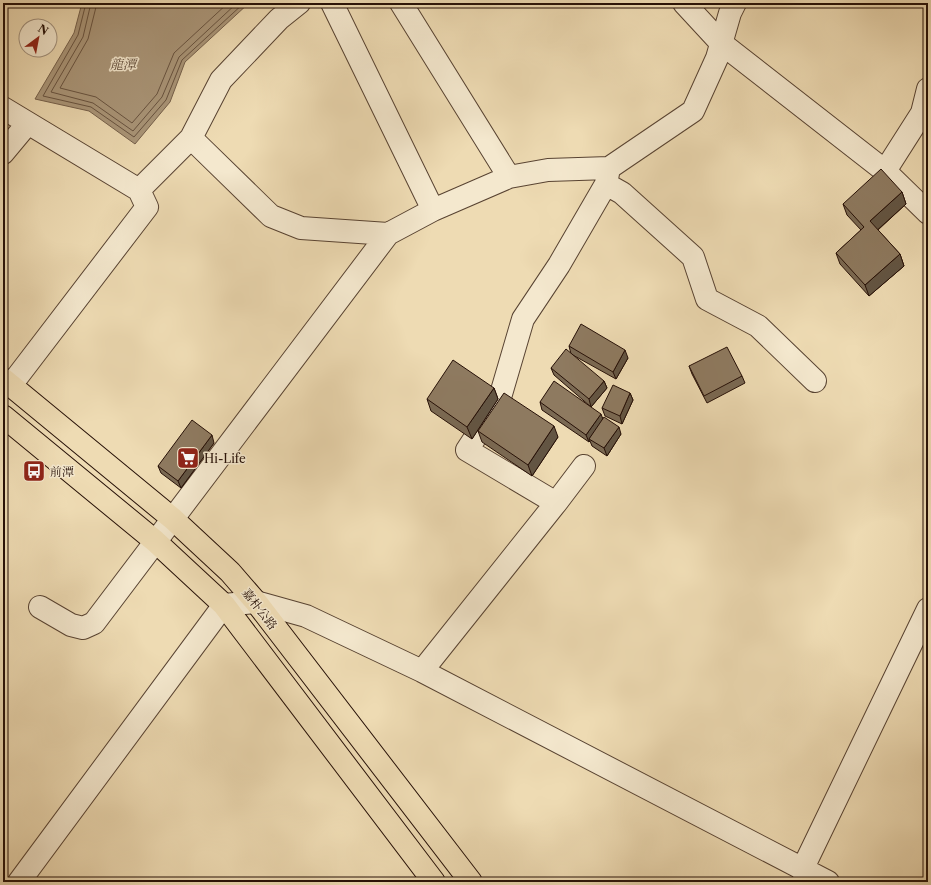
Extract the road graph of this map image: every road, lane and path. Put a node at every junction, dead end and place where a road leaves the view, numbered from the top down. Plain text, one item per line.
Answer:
1 (299, 3) edge
2 (332, 3) edge
3 (401, 3) edge
4 (684, 3) edge
5 (735, 3) edge
6 (721, 43) junction
7 (928, 90) edge
8 (3, 108) edge
9 (28, 123) junction
10 (191, 138) junction
11 (3, 153) edge
12 (885, 172) junction
13 (608, 176) junction
14 (509, 177) junction
15 (139, 190) junction
16 (433, 210) junction
17 (928, 213) edge
18 (388, 234) junction
19 (815, 381) dead end
20 (7, 382) edge
21 (3, 416) edge
22 (584, 466) dead end
23 (556, 503) junction
24 (173, 519) junction
25 (155, 541) junction
26 (256, 602) junction
27 (224, 605) junction
28 (40, 607) dead end
29 (928, 609) edge
30 (422, 672) junction
31 (802, 870) junction
32 (3, 879) edge
33 (8, 882) edge
34 (19, 882) edge
35 (434, 882) edge
36 (471, 882) edge
37 (828, 882) edge

1 - 10 street
2 - 16 street
3 - 14 street
4 - 6 street
5 - 6 street
6 - 12 street
6 - 13 street
7 - 12 street
8 - 9 street
9 - 11 street
9 - 15 street
10 - 15 street
10 - 18 street
12 - 17 street
13 - 14 street
13 - 19 street
13 - 23 street
14 - 16 street
15 - 20 street
16 - 18 street
18 - 24 street
20 - 24 main road, 嘉朴公路
21 - 25 main road
22 - 23 street
23 - 30 street
24 - 25 street
24 - 26 main road, 嘉朴公路
25 - 27 main road
25 - 28 street
26 - 27 street
26 - 30 street
26 - 36 main road, 嘉朴公路
27 - 34 street
27 - 35 main road
29 - 31 street
30 - 31 street
31 - 37 street
32 - 33 street

